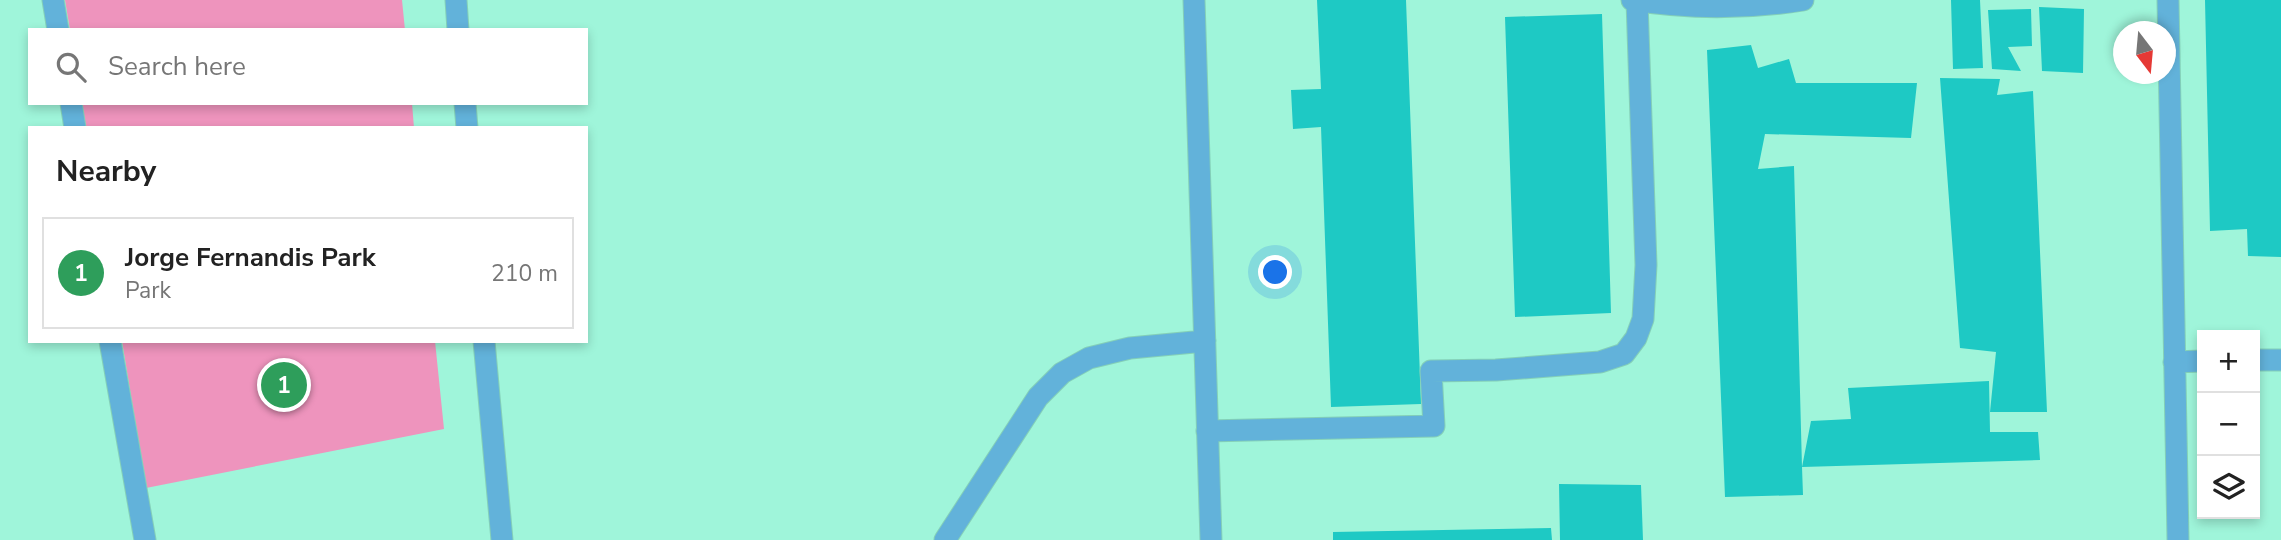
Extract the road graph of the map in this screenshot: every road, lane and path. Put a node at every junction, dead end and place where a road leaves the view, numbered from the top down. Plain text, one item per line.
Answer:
1 (53, 0) edge
2 (456, 0) edge
3 (1194, 0) edge
4 (1632, 0) edge
5 (1803, 0) edge
6 (2168, 0) edge
7 (1637, 1) edge
8 (58, 28) edge
9 (458, 28) edge
10 (71, 105) edge
11 (465, 105) edge
12 (75, 126) edge
13 (467, 126) edge
14 (1205, 341) junction
15 (110, 343) edge
16 (484, 343) edge
17 (2260, 360) edge
18 (2281, 360) edge
19 (2197, 361) edge
20 (2174, 362) junction
21 (1207, 431) junction
22 (145, 540) edge
23 (502, 540) edge
24 (945, 540) edge
25 (1211, 540) edge
26 (2178, 540) edge

1 - 8 street
2 - 9 street
3 - 14 street
4 - 7 street
5 - 7 street
6 - 20 street
7 - 21 street
10 - 12 street
11 - 13 street
14 - 21 street
14 - 24 street
15 - 22 street
16 - 23 street
17 - 18 street
19 - 20 street
20 - 26 street
21 - 25 street

